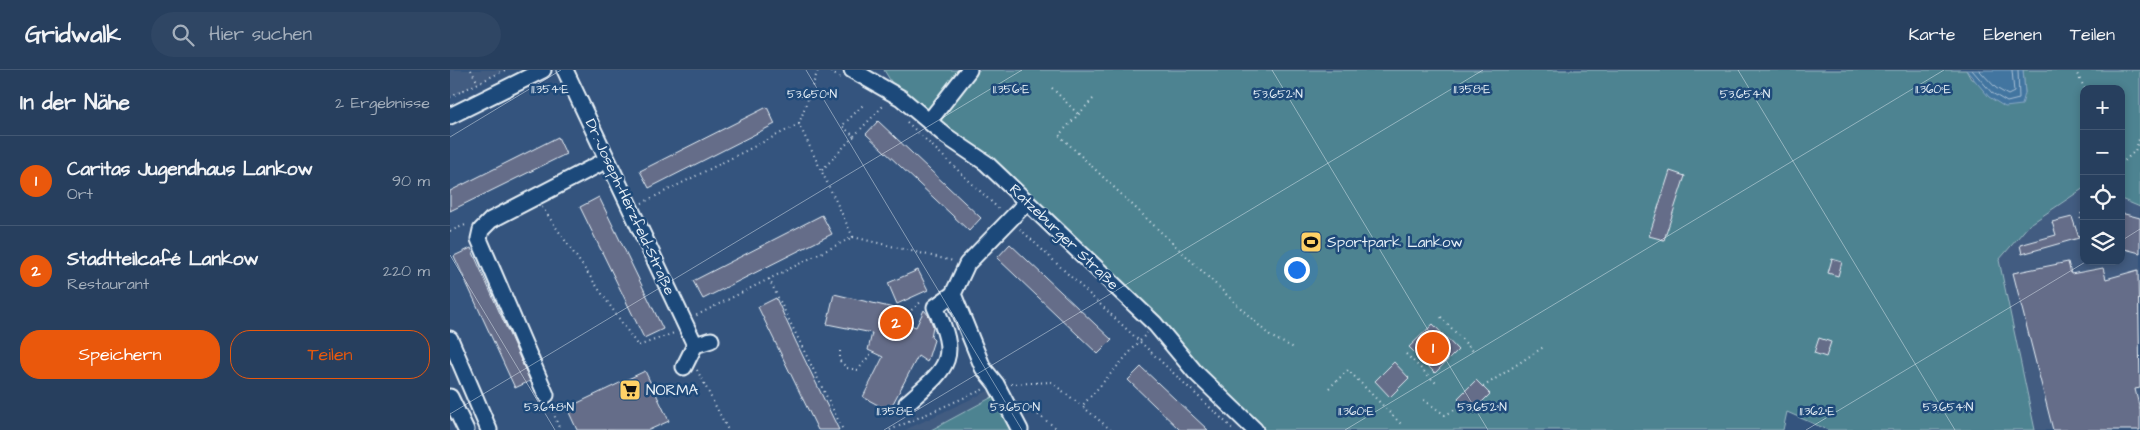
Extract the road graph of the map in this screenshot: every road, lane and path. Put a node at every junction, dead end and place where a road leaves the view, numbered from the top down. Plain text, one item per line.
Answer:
1 (471, 70) edge
2 (505, 70) edge
3 (543, 70) edge
4 (565, 70) edge
5 (818, 70) edge
6 (826, 70) edge
7 (969, 70) edge
8 (2075, 70) edge
9 (848, 75) edge
10 (478, 83) junction
11 (2083, 85) edge
12 (1052, 88) dead end
13 (450, 97) edge
14 (1093, 99) dead end
15 (864, 104) dead end
16 (892, 108) dead end
17 (1078, 114) junction
18 (450, 116) edge
19 (903, 119) dead end
20 (930, 120) junction
21 (799, 124) junction
22 (854, 136) junction
23 (2140, 136) edge
24 (607, 160) junction
25 (2125, 160) edge
26 (822, 170) junction
27 (536, 197) junction
28 (1027, 202) junction
29 (630, 209) junction
30 (1010, 220) junction
31 (481, 230) junction
32 (450, 231) edge
33 (853, 237) junction
34 (967, 264) junction
35 (769, 279) junction
36 (953, 294) junction
37 (935, 307) junction
38 (1441, 317) dead end
39 (894, 318) dead end
40 (1155, 324) junction
41 (686, 325) junction
42 (450, 340) edge
43 (711, 340) dead end
44 (1139, 342) junction
45 (1546, 346) dead end
46 (1294, 348) dead end
47 (840, 351) dead end
48 (1473, 351) dead end
49 (872, 352) dead end
50 (1406, 354) dead end
51 (689, 355) junction
52 (1438, 385) dead end
53 (1483, 387) dead end
54 (1329, 388) dead end
55 (546, 395) joint
56 (450, 397) edge
57 (1424, 400) dead end
58 (1019, 401) dead end
59 (907, 403) dead end
60 (1464, 405) dead end
61 (1401, 424) dead end
62 (466, 430) edge
63 (489, 430) edge
64 (560, 430) edge
65 (728, 430) edge
66 (843, 430) edge
67 (1020, 430) edge
68 (1059, 430) edge
69 (1111, 430) edge
70 (1234, 430) edge
71 (1255, 430) edge

1 - 10 path
2 - 10 path
3 - 18 street
4 - 24 street, Dr.-Joseph-Herzfeld-Straße
5 - 21 path
6 - 9 path
7 - 20 street
8 - 11 path
9 - 20 street, Ratzeburger Straße
10 - 13 path
12 - 17 path
14 - 17 path
15 - 22 path
16 - 22 path
17 - 46 path
19 - 30 path
20 - 28 street, Ratzeburger Straße
21 - 26 path
21 - 29 path
22 - 26 path
23 - 25 path
24 - 27 street
24 - 29 street, Dr.-Joseph-Herzfeld-Straße
26 - 33 path
27 - 31 street
27 - 41 path
28 - 30 street
28 - 40 street, Ratzeburger Straße
29 - 41 street, Dr.-Joseph-Herzfeld-Straße
30 - 34 street
30 - 44 path
31 - 32 path
31 - 55 street
33 - 34 path
33 - 35 path
34 - 36 street
35 - 41 path
35 - 66 path
36 - 37 street
36 - 67 street
37 - 39 path
37 - 59 street
38 - 48 path
40 - 44 path
40 - 71 street, Ratzeburger Straße
41 - 51 street, Dr.-Joseph-Herzfeld-Straße
42 - 63 street
43 - 51 street
44 - 69 path
44 - 70 path
45 - 53 path
47 - 49 path
50 - 52 path
51 - 65 path
54 - 61 path
55 - 64 path
56 - 62 street
57 - 60 path
58 - 68 path

